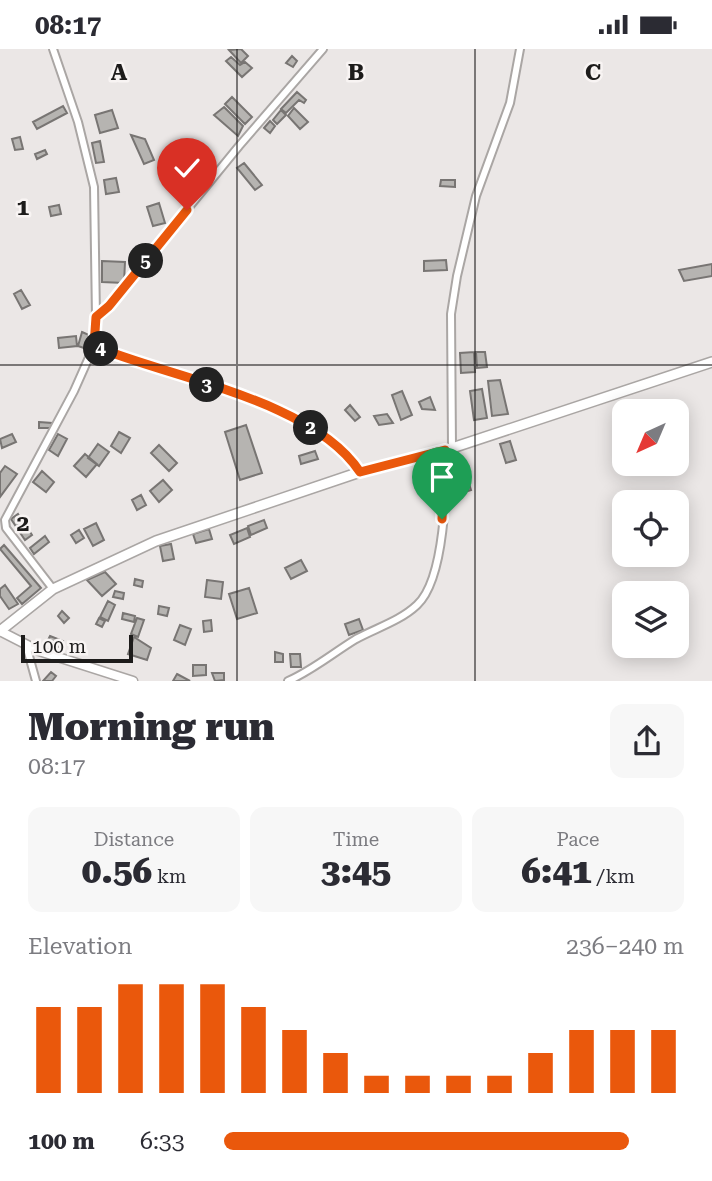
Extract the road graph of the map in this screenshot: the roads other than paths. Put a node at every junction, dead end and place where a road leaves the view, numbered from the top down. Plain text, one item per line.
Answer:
1 (53, 49) edge
2 (323, 49) edge
3 (520, 49) edge
4 (96, 317) junction
5 (94, 346) junction
6 (712, 362) edge
7 (448, 449) junction
8 (360, 472) junction
9 (3, 519) edge
10 (53, 589) junction
11 (0, 631) edge
12 (26, 645) junction
13 (36, 681) edge
14 (134, 681) edge
15 (288, 681) edge

1 - 4 street
2 - 4 street
3 - 7 street
4 - 5 street
5 - 8 street
5 - 9 street
6 - 7 main road
7 - 8 main road
7 - 15 street
8 - 10 main road
9 - 10 street
10 - 11 main road
11 - 12 street
12 - 13 street
12 - 14 street

